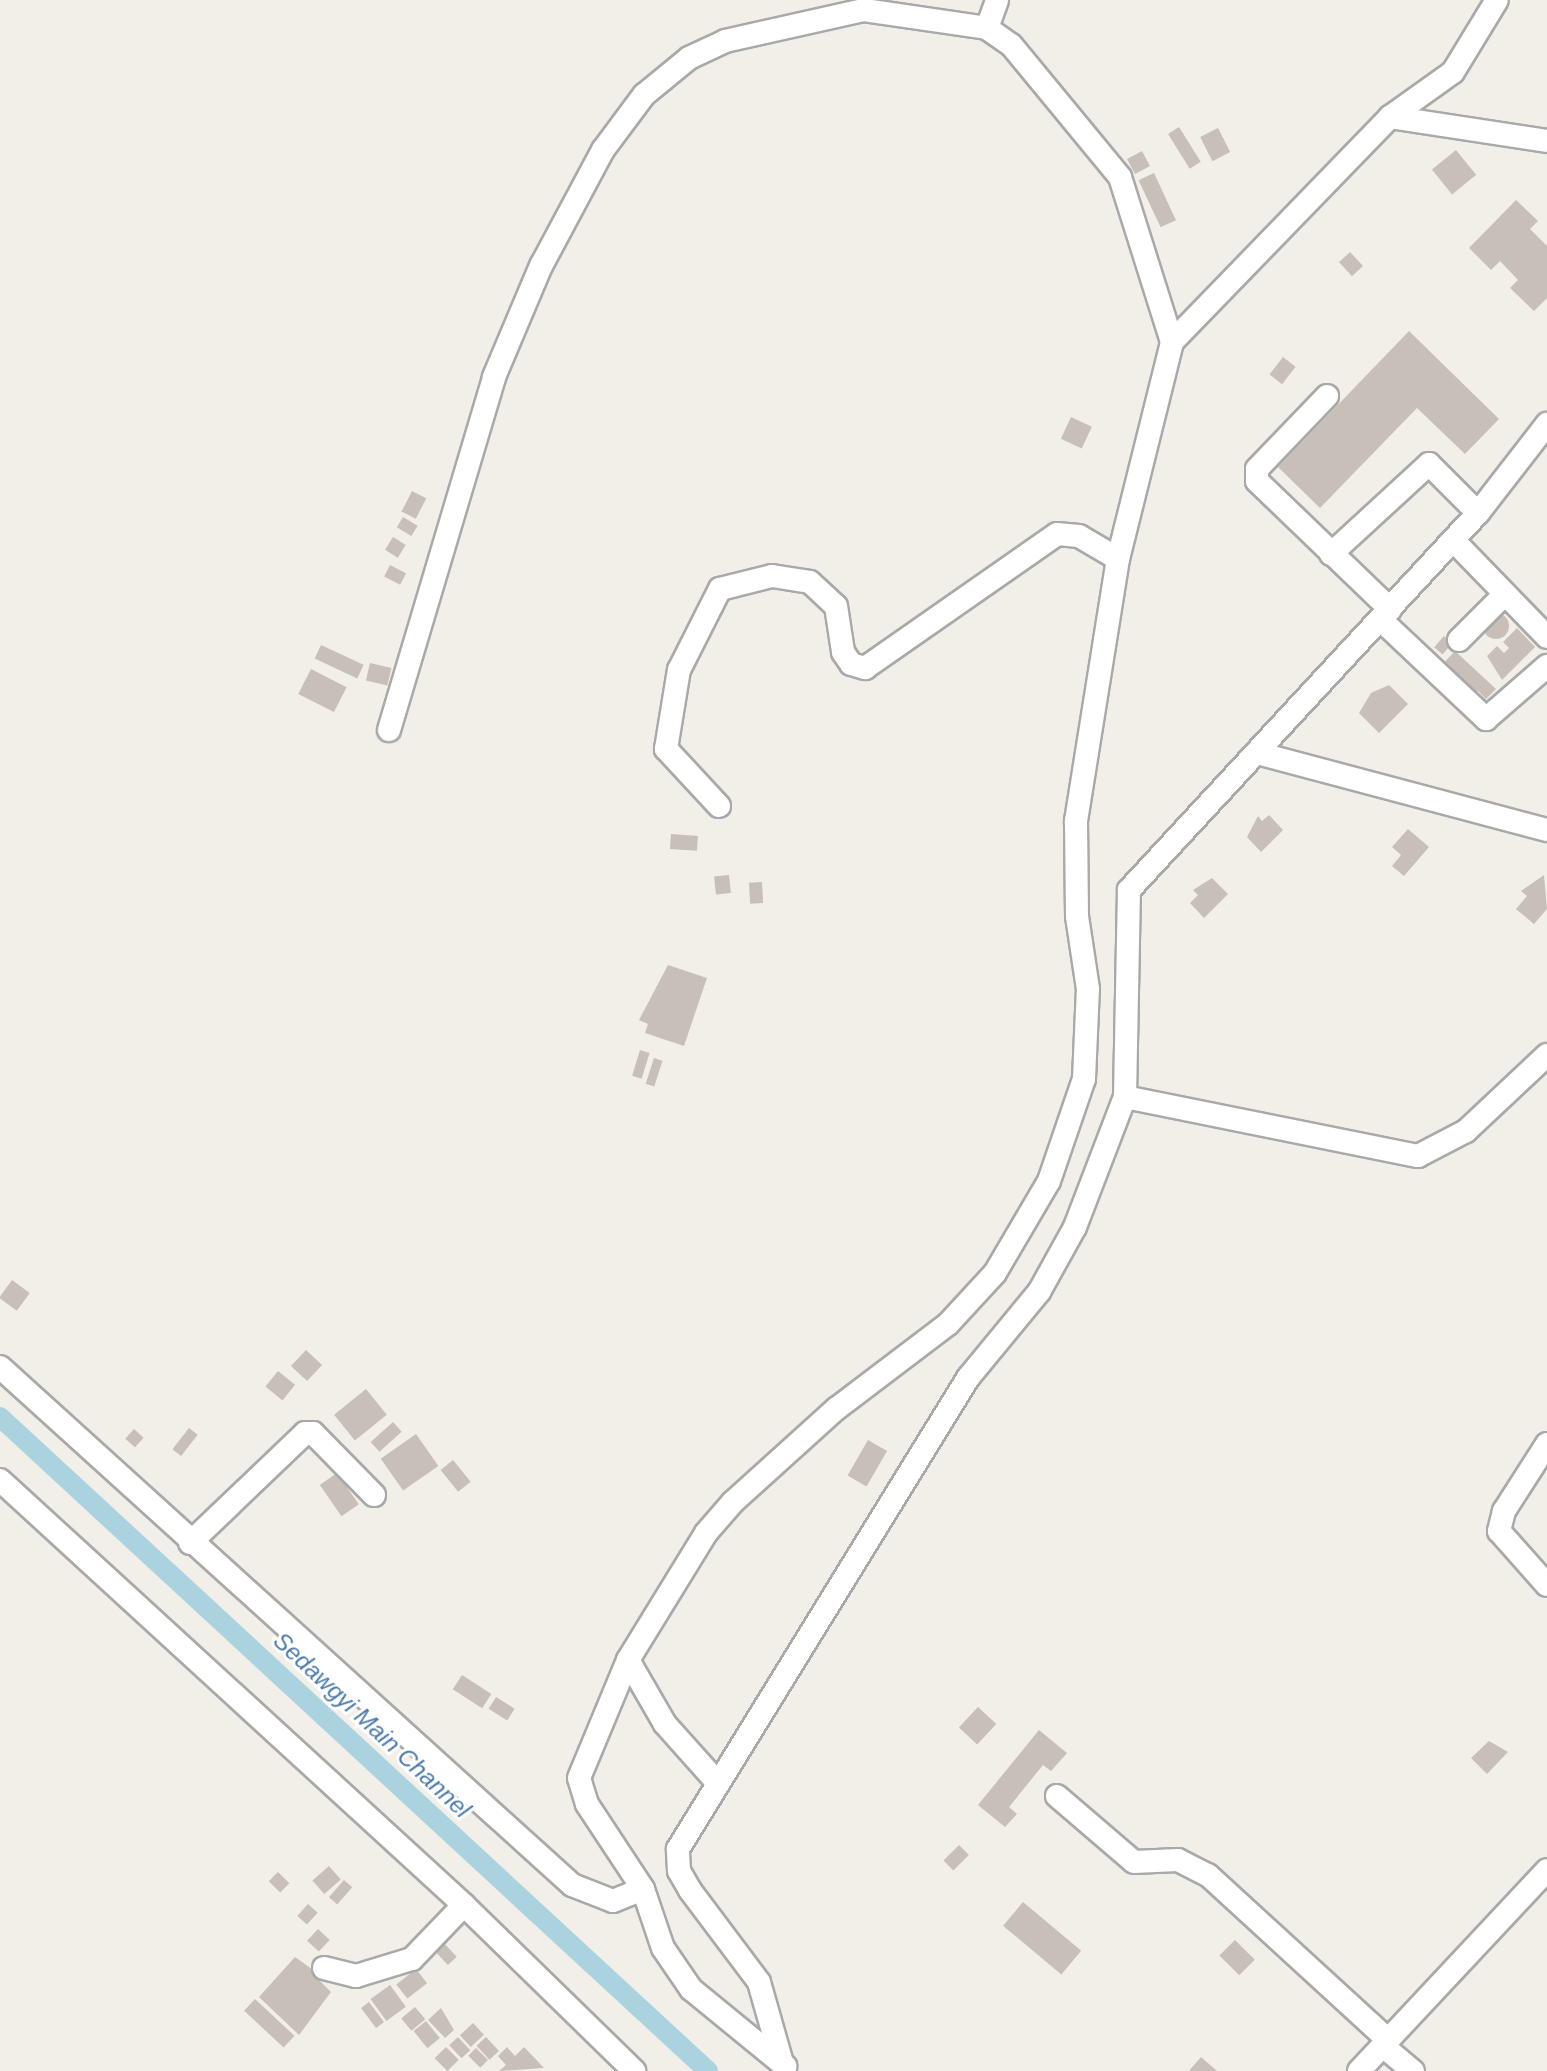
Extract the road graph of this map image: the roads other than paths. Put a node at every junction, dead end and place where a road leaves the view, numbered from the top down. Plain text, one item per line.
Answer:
1 (997, 0) edge
2 (1497, 0) edge
3 (987, 28) junction
4 (1390, 117) junction
5 (1547, 141) edge
6 (1172, 342) junction
7 (1327, 396) dead end
8 (1547, 424) edge
9 (1478, 513) junction
10 (1453, 540) junction
11 (1331, 554) junction
12 (1118, 559) junction
13 (1505, 594) junction
14 (1385, 614) junction
15 (1547, 637) edge
16 (1459, 640) dead end
17 (1547, 666) edge
18 (389, 730) dead end
19 (1257, 753) junction
20 (719, 806) dead end
21 (1547, 830) edge
22 (1547, 1055) edge
23 (1125, 1097) junction
24 (0, 1367) edge
25 (1547, 1444) edge
26 (0, 1480) edge
27 (374, 1495) dead end
28 (190, 1543) junction
29 (1547, 1585) edge
30 (628, 1660) junction
31 (716, 1781) junction
32 (1057, 1796) dead end
33 (1547, 1870) edge
34 (643, 1889) junction
35 (464, 1905) junction
36 (324, 1968) dead end
37 (1385, 2042) junction
38 (785, 2067) edge
39 (634, 2071) edge
40 (1359, 2071) edge
41 (1413, 2071) edge

1 - 3 street
2 - 4 street
3 - 6 street
3 - 18 street
4 - 5 street
4 - 6 street
6 - 12 street
7 - 11 street
8 - 9 street
9 - 10 street
9 - 11 street
10 - 13 street
10 - 14 street
11 - 14 street
12 - 20 street
12 - 30 street
13 - 15 street
13 - 16 street
14 - 17 street
14 - 19 street
19 - 21 street
19 - 23 street
22 - 23 street
23 - 31 street
24 - 28 street
25 - 29 street
26 - 35 street
27 - 28 street
28 - 34 street
30 - 31 street
30 - 34 street
31 - 38 street
32 - 37 street
33 - 37 street
34 - 38 street
35 - 36 street
35 - 39 street
37 - 40 street
37 - 41 street

